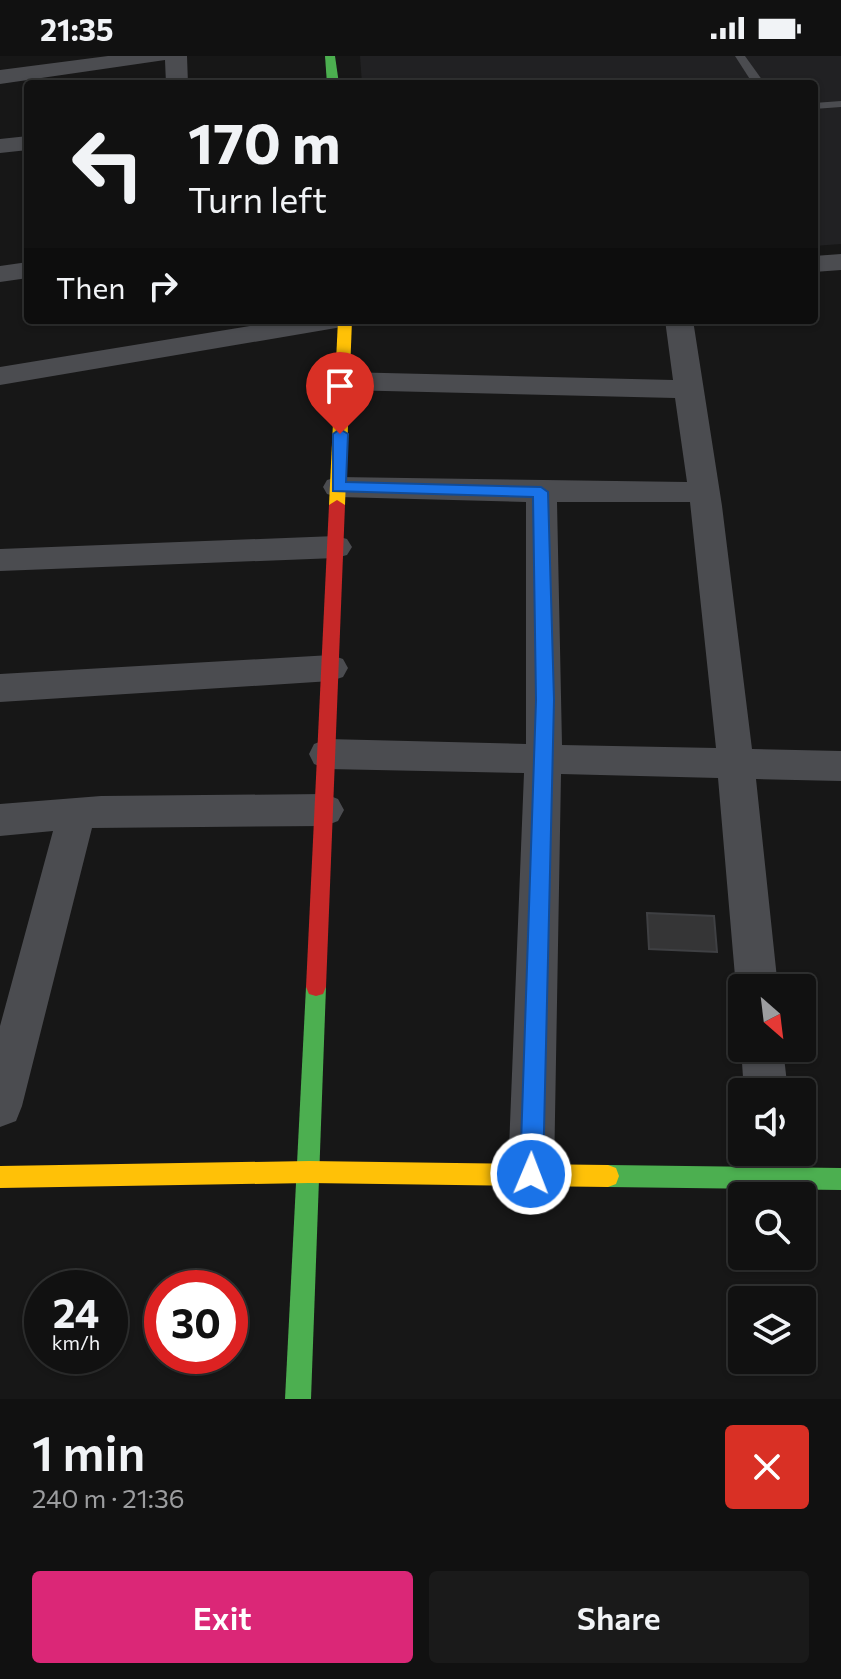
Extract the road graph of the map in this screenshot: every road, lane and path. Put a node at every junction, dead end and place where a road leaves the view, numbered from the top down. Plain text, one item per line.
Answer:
1 (157, 56) edge
2 (176, 56) edge
3 (330, 56) edge
4 (740, 56) edge
5 (114, 59) edge
6 (2, 75) edge
7 (177, 80) edge
8 (333, 80) edge
9 (756, 80) edge
10 (841, 104) edge
11 (818, 106) edge
12 (24, 143) edge
13 (0, 146) edge
14 (841, 262) edge
15 (818, 264) edge
16 (24, 271) edge
17 (0, 274) edge
18 (288, 324) edge
19 (345, 324) edge
20 (679, 324) edge
21 (179, 333) edge
22 (0, 376) edge
23 (343, 381) junction
24 (686, 389) junction
25 (338, 487) junction
26 (541, 492) junction
27 (704, 492) junction
28 (336, 547) junction
29 (0, 560) edge
30 (331, 668) junction
31 (0, 688) edge
32 (327, 754) junction
33 (542, 760) junction
34 (737, 764) junction
35 (841, 766) edge
36 (325, 810) junction
37 (77, 814) junction
38 (0, 820) edge
39 (756, 974) edge
40 (0, 1106) edge
41 (745, 1166) edge
42 (777, 1166) edge
43 (309, 1172) junction
44 (531, 1174) junction
45 (0, 1177) edge
46 (841, 1179) edge
47 (298, 1399) edge

1 - 5 street
2 - 7 street
3 - 8 street
4 - 9 lane
5 - 6 street
10 - 11 lane
12 - 13 street
14 - 15 street
16 - 17 street
18 - 21 street
19 - 23 street
20 - 24 street
21 - 22 street
23 - 24 street
23 - 25 street
24 - 27 street
25 - 26 street
25 - 28 street
26 - 27 street
26 - 33 street
27 - 34 street
28 - 29 street
28 - 30 street
30 - 31 street
30 - 32 street
32 - 33 street
32 - 36 street
33 - 34 street
33 - 44 street
34 - 35 street
34 - 39 street
36 - 37 street
36 - 43 street
37 - 38 street
37 - 40 street
41 - 44 street
42 - 46 street
43 - 44 street
43 - 45 street
43 - 47 street

